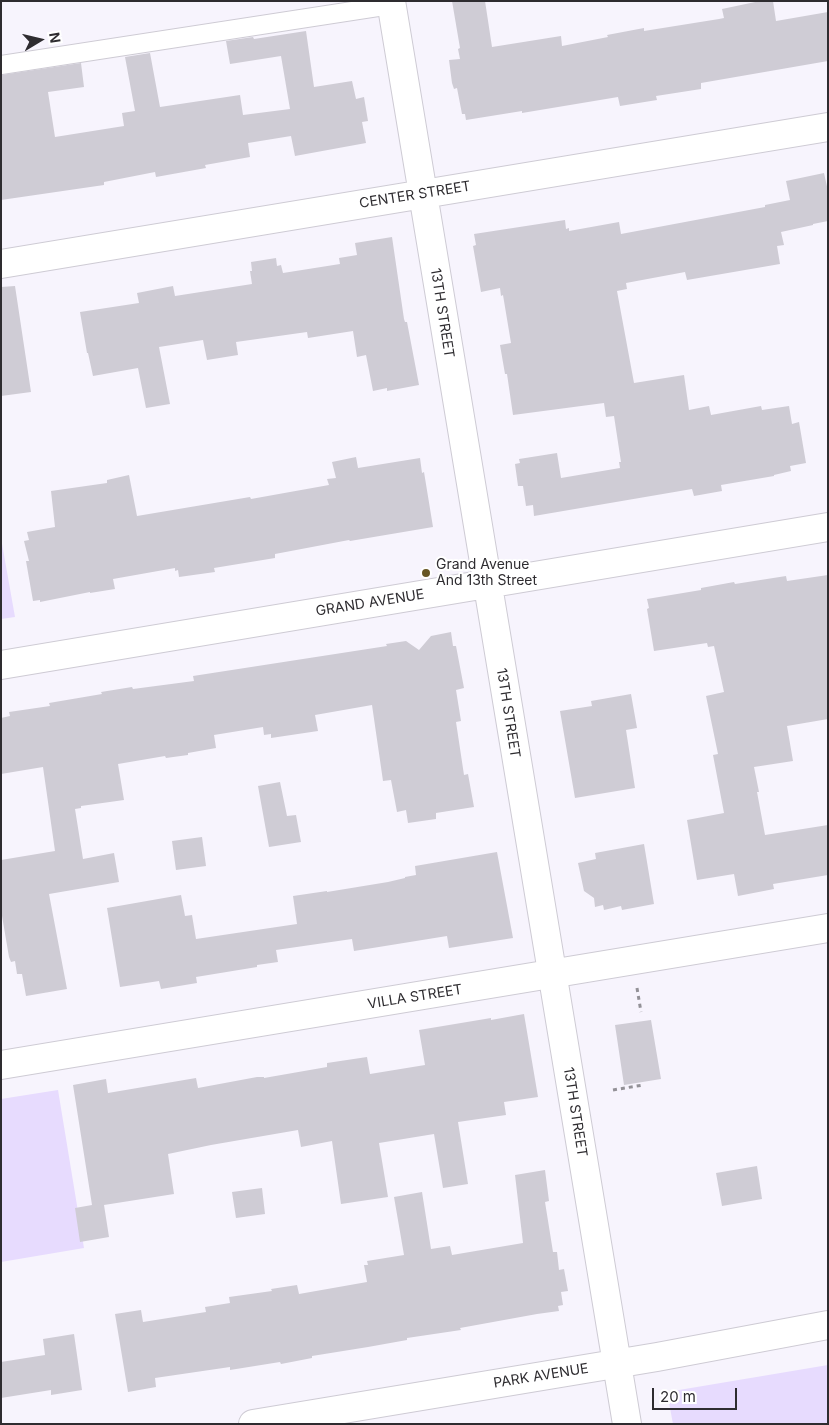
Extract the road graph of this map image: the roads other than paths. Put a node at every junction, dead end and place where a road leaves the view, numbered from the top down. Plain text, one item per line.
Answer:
1 (391, 3) edge
2 (1, 65) edge
3 (828, 127) edge
4 (423, 194) junction
5 (1, 264) edge
6 (828, 527) edge
7 (487, 584) junction
8 (1, 665) edge
9 (828, 928) edge
10 (552, 974) junction
11 (1, 1065) edge
12 (828, 1325) edge
13 (617, 1363) junction
14 (267, 1423) edge
15 (627, 1424) edge

1 - 2 lane
1 - 4 street, 13TH STREET
3 - 4 street, CENTER STREET
4 - 5 street, CENTER STREET
4 - 7 street, 13TH STREET
6 - 7 street, GRAND AVENUE
7 - 8 street, GRAND AVENUE
7 - 10 street, 13TH STREET
9 - 10 street, VILLA STREET
10 - 11 street, VILLA STREET
10 - 13 street, 13TH STREET
12 - 13 street, PARK AVENUE
13 - 14 street, PARK AVENUE
13 - 15 street, 13TH STREET

